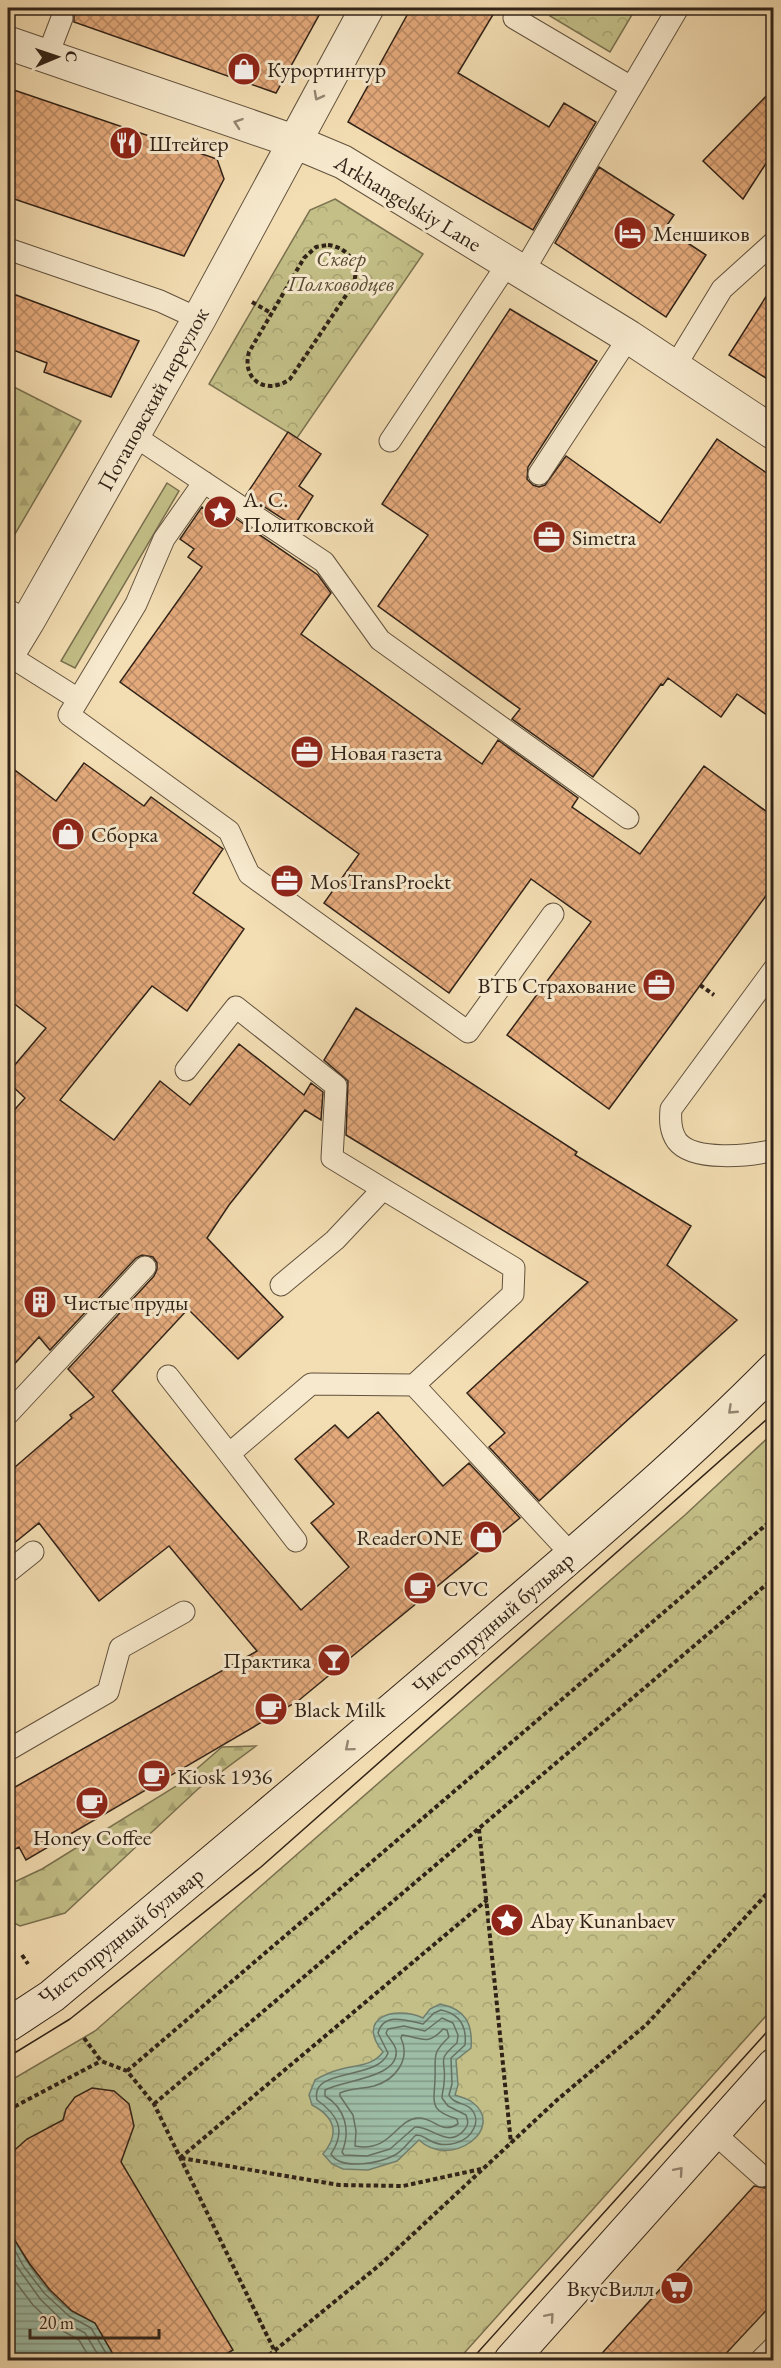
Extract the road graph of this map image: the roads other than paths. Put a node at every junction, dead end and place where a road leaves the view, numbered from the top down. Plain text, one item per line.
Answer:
1 (367, 8) edge
2 (521, 8) edge
3 (678, 8) edge
4 (62, 18) dead end
5 (8, 43) edge
6 (47, 57) junction
7 (631, 87) junction
8 (293, 141) junction
9 (774, 242) edge
10 (8, 249) edge
11 (515, 268) junction
12 (199, 319) junction
13 (628, 337) junction
14 (674, 368) junction
15 (774, 434) edge
16 (134, 435) junction
17 (390, 441) dead end
18 (539, 474) dead end
19 (204, 482) junction
20 (18, 616) edge
21 (8, 654) edge
22 (78, 699) junction
23 (628, 818) dead end
24 (553, 914) dead end
25 (774, 969) edge
26 (186, 1070) dead end
27 (774, 1150) edge
28 (383, 1189) junction
29 (145, 1267) dead end
30 (282, 1285) dead end
31 (774, 1369) edge
32 (168, 1376) dead end
33 (414, 1385) junction
34 (8, 1414) edge
35 (229, 1454) junction
36 (296, 1540) dead end
37 (33, 1552) dead end
38 (572, 1555) junction
39 (8, 1572) edge
40 (184, 1612) dead end
41 (8, 1750) edge
42 (8, 2025) edge
43 (774, 2065) edge
44 (713, 2132) junction
45 (762, 2176) dead end
46 (774, 2347) edge
47 (522, 2357) edge
48 (761, 2361) edge

1 -> 8 street, Потаповский переулок
2 - 7 lane
3 - 7 lane
4 - 6 lane
5 - 6 street, Arkhangelskiy Lane
8 -> 6 street, Arkhangelskiy Lane
7 - 11 lane
8 - 11 street, Arkhangelskiy Lane
8 - 12 street, Потаповский переулок
9 - 14 lane
10 - 12 lane
11 - 13 street, Arkhangelskiy Lane
11 - 17 lane
12 - 16 street, Потаповский переулок
13 - 14 street, Arkhangelskiy Lane
13 - 18 lane
14 - 15 street, Arkhangelskiy Lane
16 - 19 lane
16 - 20 street, Потаповский переулок
19 - 22 lane
19 - 23 lane
20 - 21 street, Потаповский переулок
21 - 22 lane
22 - 24 lane
25 - 27 lane
26 - 28 lane
28 - 30 lane
28 - 33 lane
29 - 34 lane
31 -> 38 street, Чистопрудный бульвар
32 - 35 lane
33 - 35 lane
33 - 38 lane
35 - 36 lane
37 - 39 lane
38 -> 42 street, Чистопрудный бульвар
40 - 41 lane
43 - 44 street
44 - 45 lane
47 -> 44 street
46 - 48 lane

